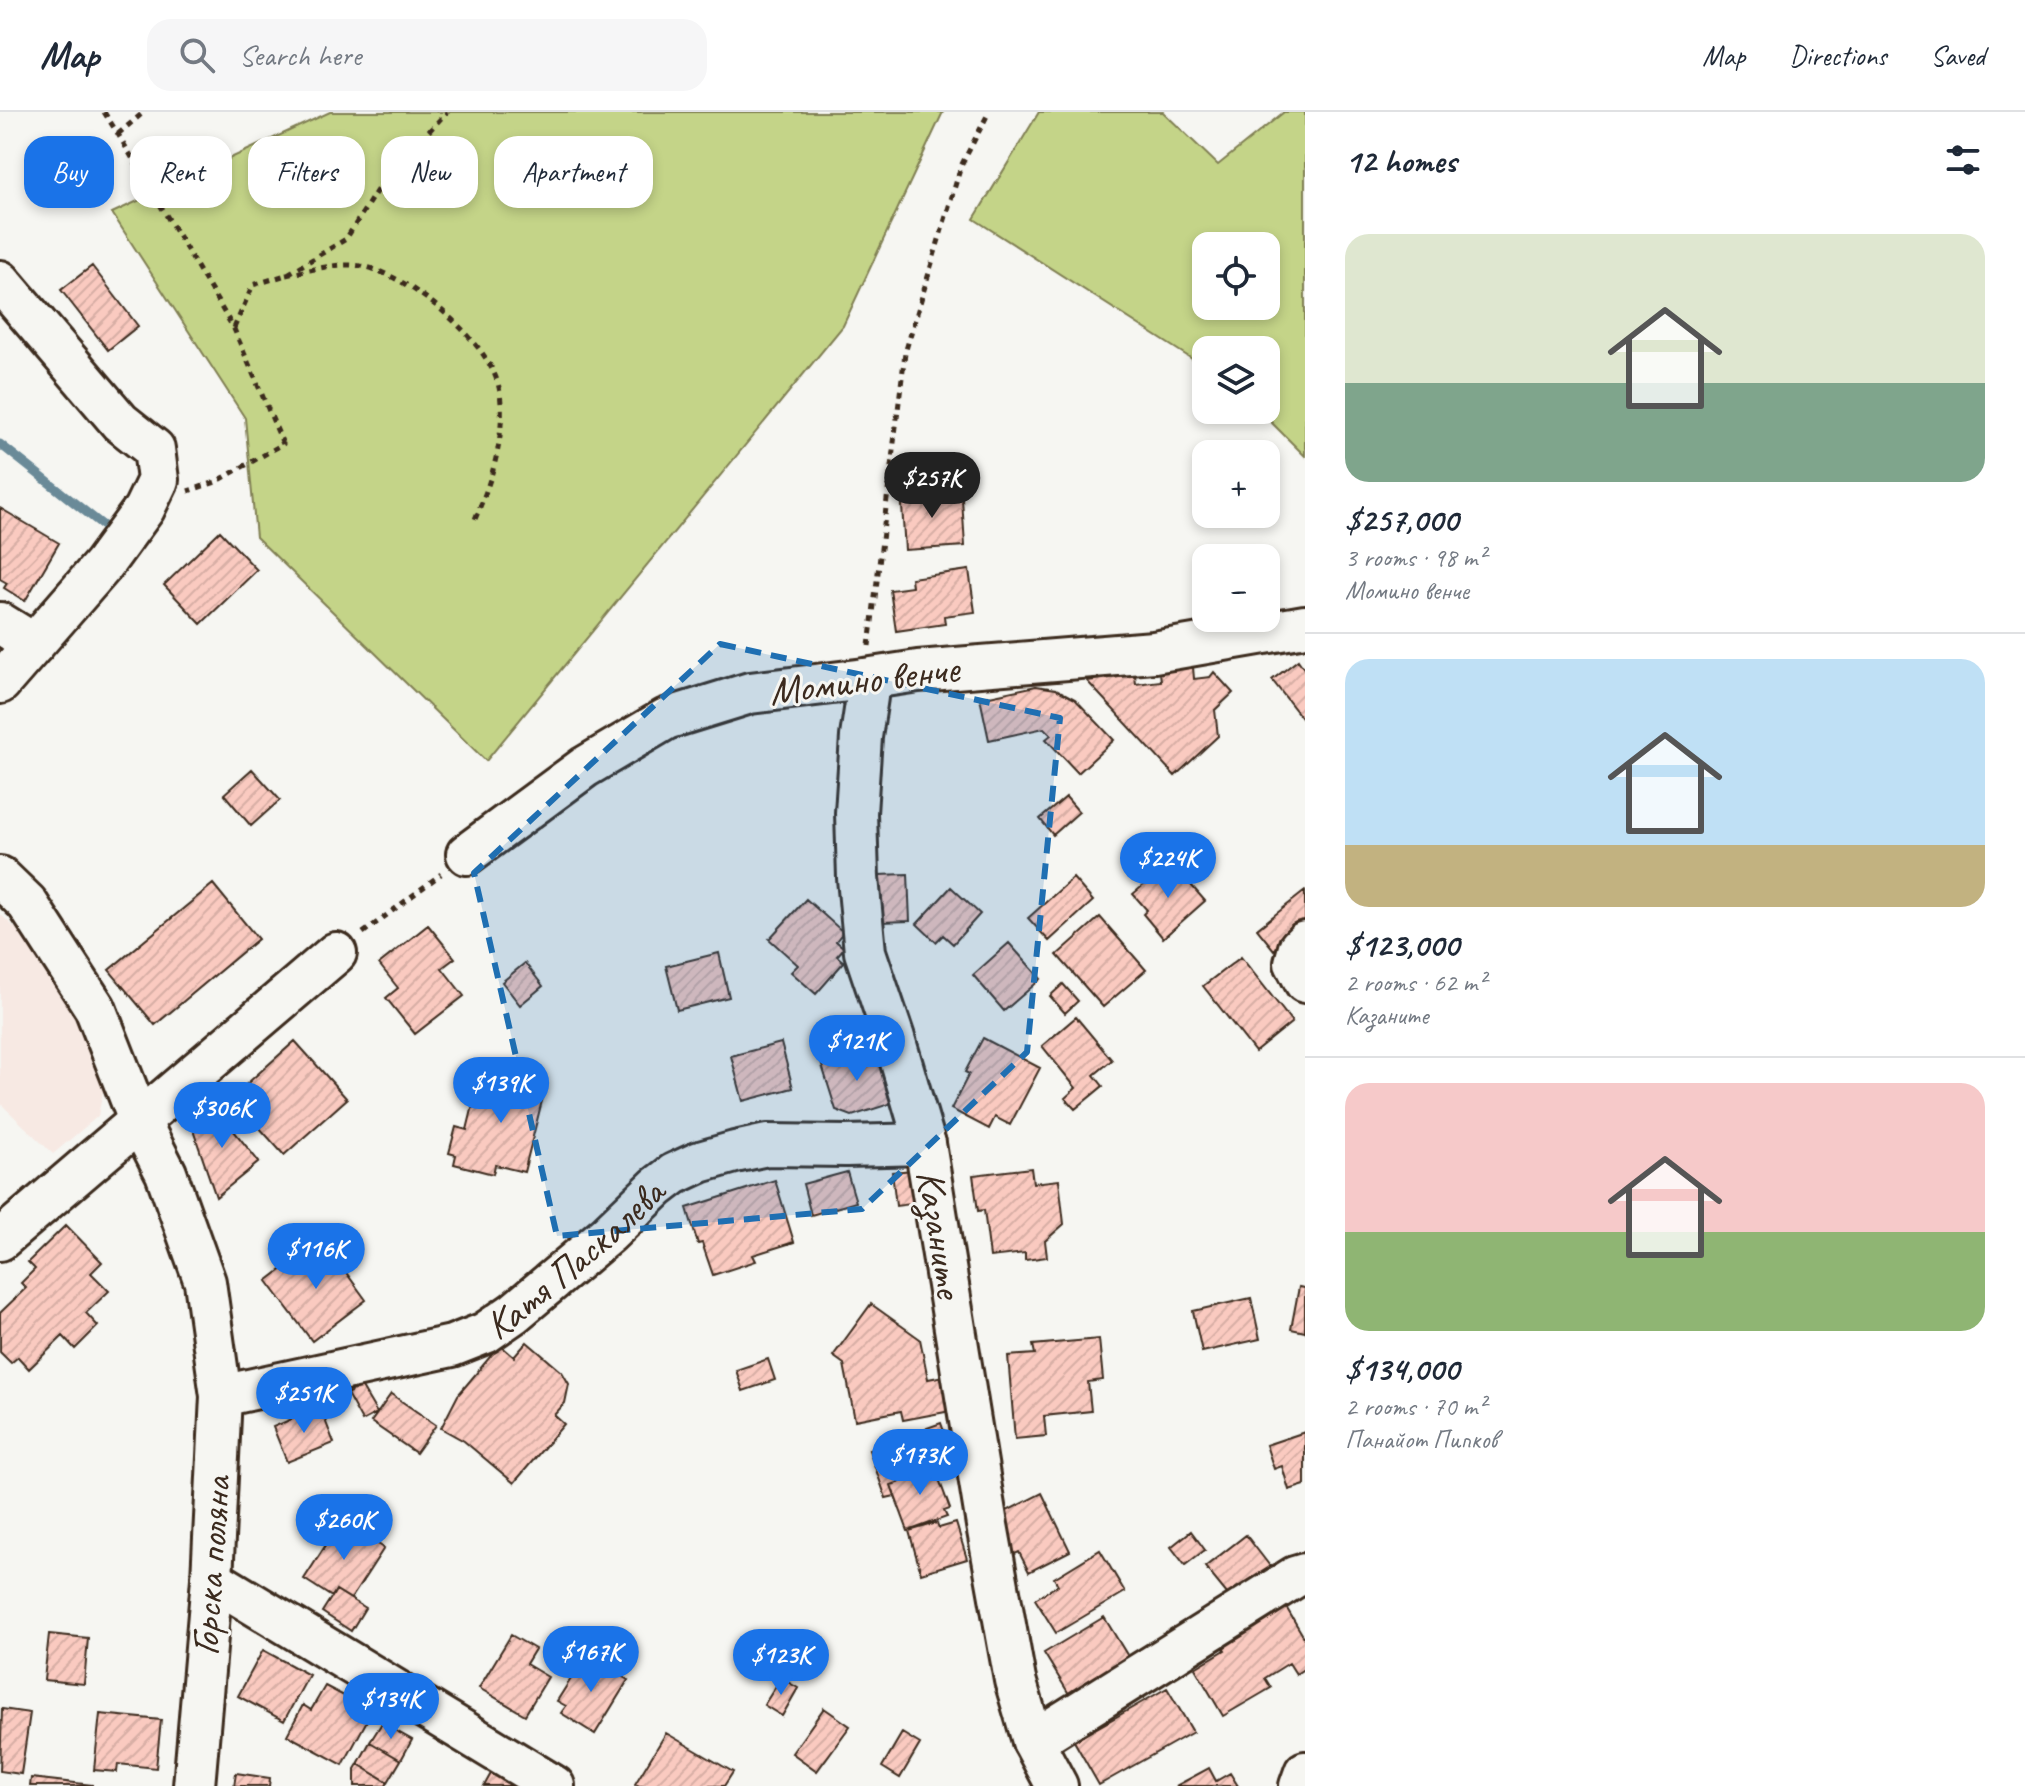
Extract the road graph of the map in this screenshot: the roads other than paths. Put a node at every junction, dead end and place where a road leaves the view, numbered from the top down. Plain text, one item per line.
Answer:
1 (0, 281) edge
2 (0, 623) edge
3 (1305, 626) edge
4 (34, 644) junction
5 (865, 679) junction
6 (0, 683) edge
7 (467, 854) road end
8 (0, 877) edge
9 (1305, 942) edge
10 (336, 953) road end
11 (1305, 982) edge
12 (139, 1120) junction
13 (925, 1144) junction
14 (0, 1240) edge
15 (221, 1396) junction
16 (1305, 1574) edge
17 (212, 1579) junction
18 (1033, 1741) junction
19 (1305, 1772) edge
20 (194, 1786) edge
21 (554, 1786) edge
22 (1057, 1786) edge
23 (1300, 1786) edge

1 - 4 street
2 - 4 street
3 - 5 street, Момино венче
4 - 6 street
5 - 7 street, Момино венче
5 - 13 street, Казаните
8 - 12 street, Горска поляна
9 - 11 street
10 - 12 street
12 - 14 street
12 - 15 street, Горска поляна
13 - 15 street, Катя Паскалева
13 - 18 street, Казаните
15 - 17 street, Горска поляна
16 - 18 street
17 - 20 street, Горска поляна
17 - 21 street
18 - 22 street, Казаните
19 - 23 street

